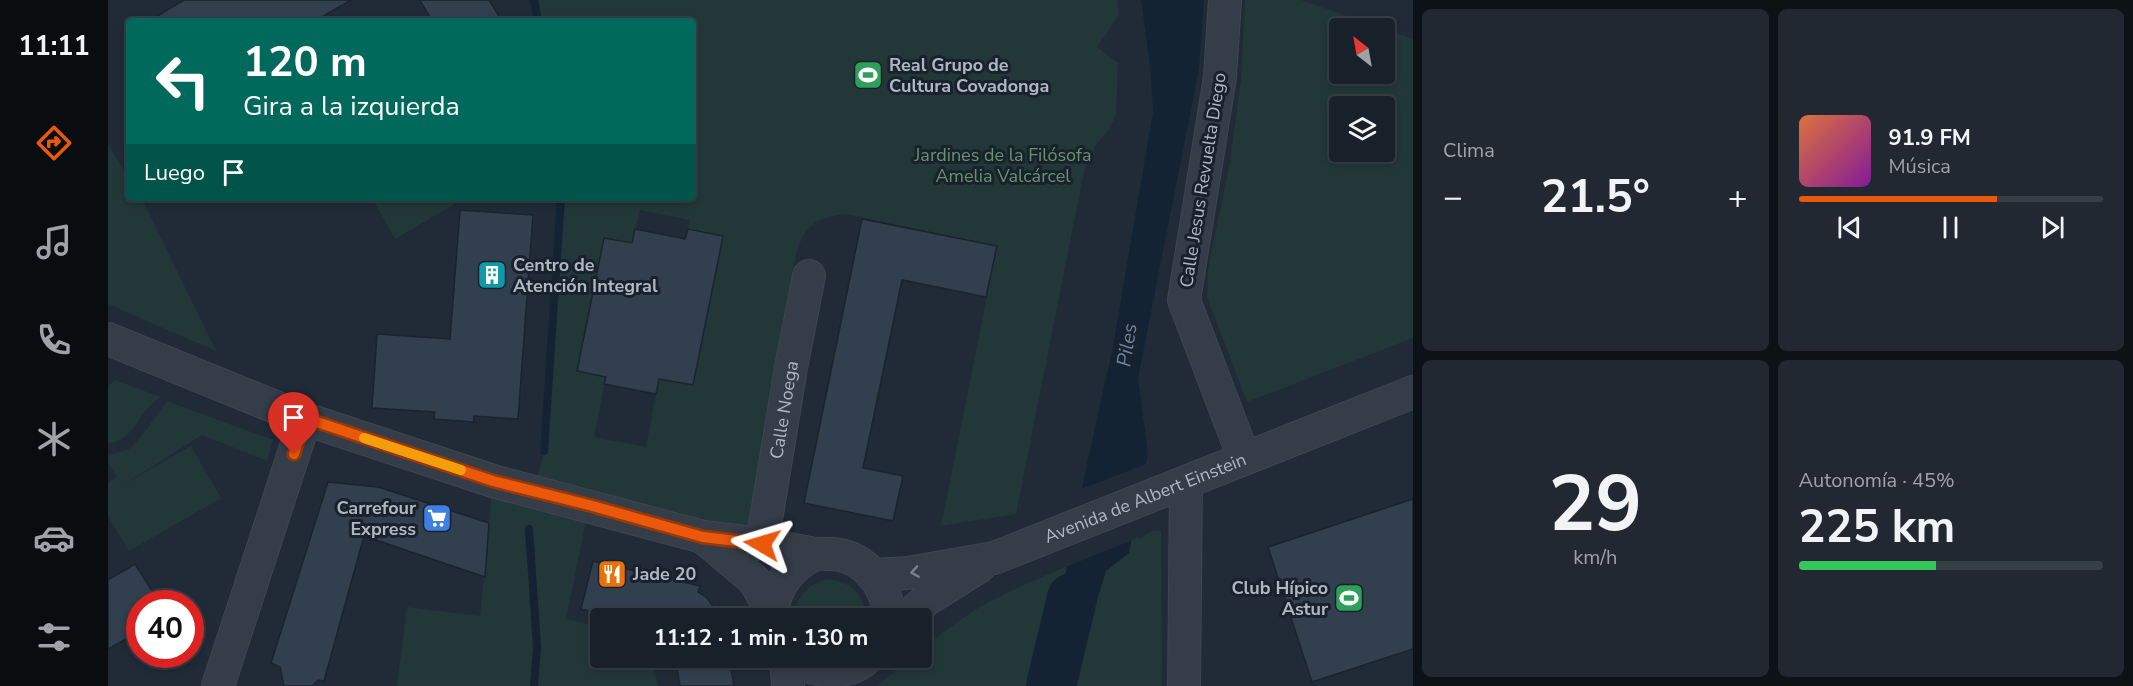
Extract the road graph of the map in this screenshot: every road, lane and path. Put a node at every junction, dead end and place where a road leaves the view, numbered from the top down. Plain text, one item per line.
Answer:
1 (1225, 0) edge
2 (809, 276) dead end
3 (108, 339) edge
4 (1413, 392) edge
5 (305, 418) junction
6 (1244, 458) junction
7 (1186, 482) junction
8 (703, 537) junction
9 (762, 544) junction
10 (815, 554) junction
11 (994, 558) junction
12 (872, 574) junction
13 (769, 608) edge
14 (775, 608) edge
15 (887, 608) edge
16 (918, 608) edge
17 (787, 668) edge
18 (807, 668) edge
19 (848, 668) edge
20 (823, 679) edge
21 (218, 686) edge
22 (788, 686) edge
23 (1184, 686) edge

1 - 6 street, Calle Jesus Revuelta Diego
2 - 9 street, Calle Noega
3 - 5 street
4 - 6 street, Avenida de Albert Einstein
5 - 8 street
5 - 21 street
6 - 7 street, Avenida de Albert Einstein
7 - 11 street, Avenida de Albert Einstein
7 - 23 street
8 - 9 street
8 - 13 street
9 - 10 street
10 - 12 street
10 - 14 street
11 -> 12 street, Avenida de Albert Einstein
11 - 16 street
12 - 15 street
17 - 22 street
18 - 20 street
19 - 20 street

